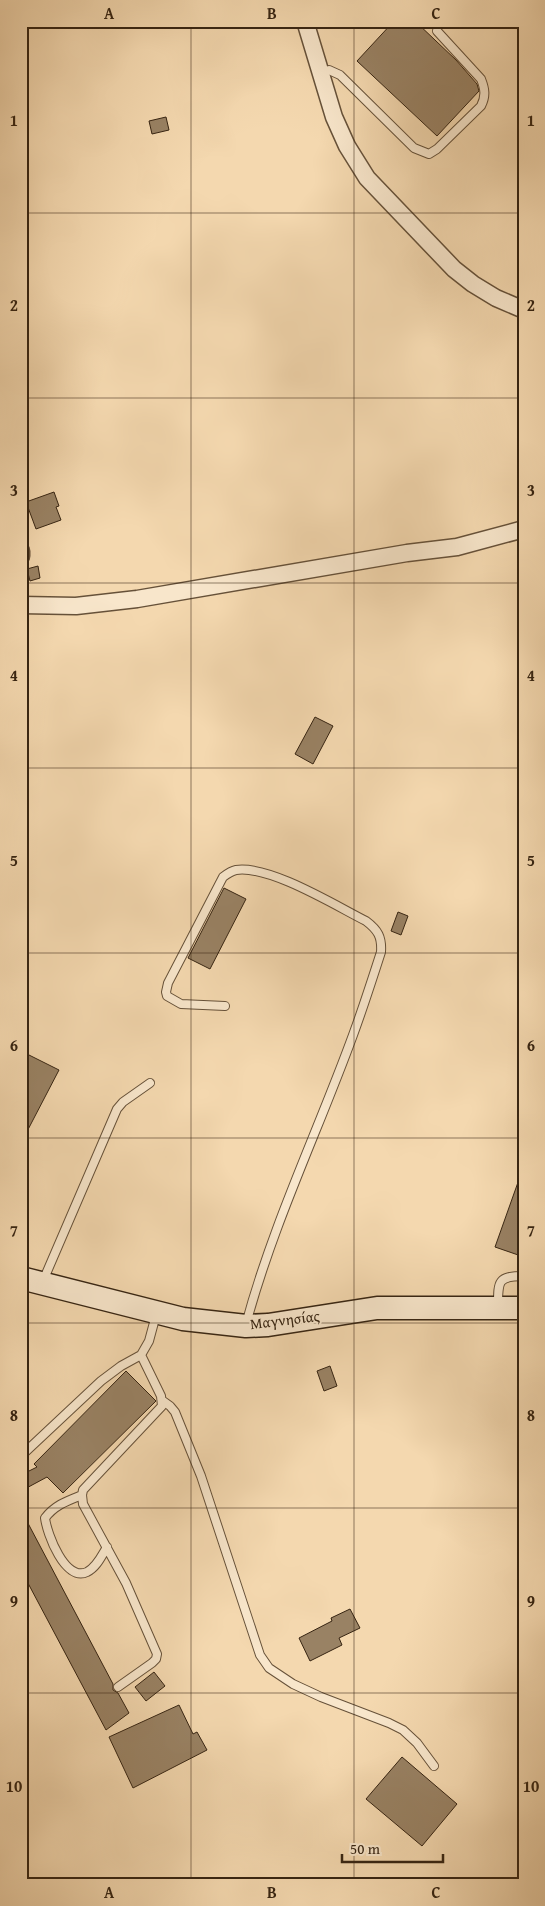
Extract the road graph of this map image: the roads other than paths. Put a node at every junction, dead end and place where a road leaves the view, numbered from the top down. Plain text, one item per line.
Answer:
1 (305, 21) edge
2 (438, 31) dead end
3 (319, 73) junction
4 (524, 310) edge
5 (524, 529) edge
6 (21, 551) edge
7 (21, 556) edge
8 (21, 605) edge
9 (225, 1006) dead end
10 (150, 1083) dead end
11 (524, 1276) edge
12 (32, 1280) edge
13 (498, 1307) junction
14 (524, 1308) edge
15 (157, 1313) junction
16 (246, 1326) junction
17 (141, 1355) junction
18 (163, 1401) junction
19 (21, 1456) edge
20 (82, 1495) junction
21 (107, 1547) junction
22 (118, 1687) dead end
23 (434, 1766) dead end

1 - 3 street
2 - 3 lane
3 - 4 street
5 - 8 street
6 - 7 street
9 - 16 lane
10 - 12 lane
11 - 13 lane
12 - 15 street, Μαγνησίας
13 - 14 street, Μαγνησίας
13 - 16 street, Μαγνησίας
15 - 16 street, Μαγνησίας
15 - 17 lane
17 - 18 lane
17 - 19 lane
18 - 20 lane
18 - 23 lane
20 - 21 lane
20 - 21 lane
21 - 22 lane

